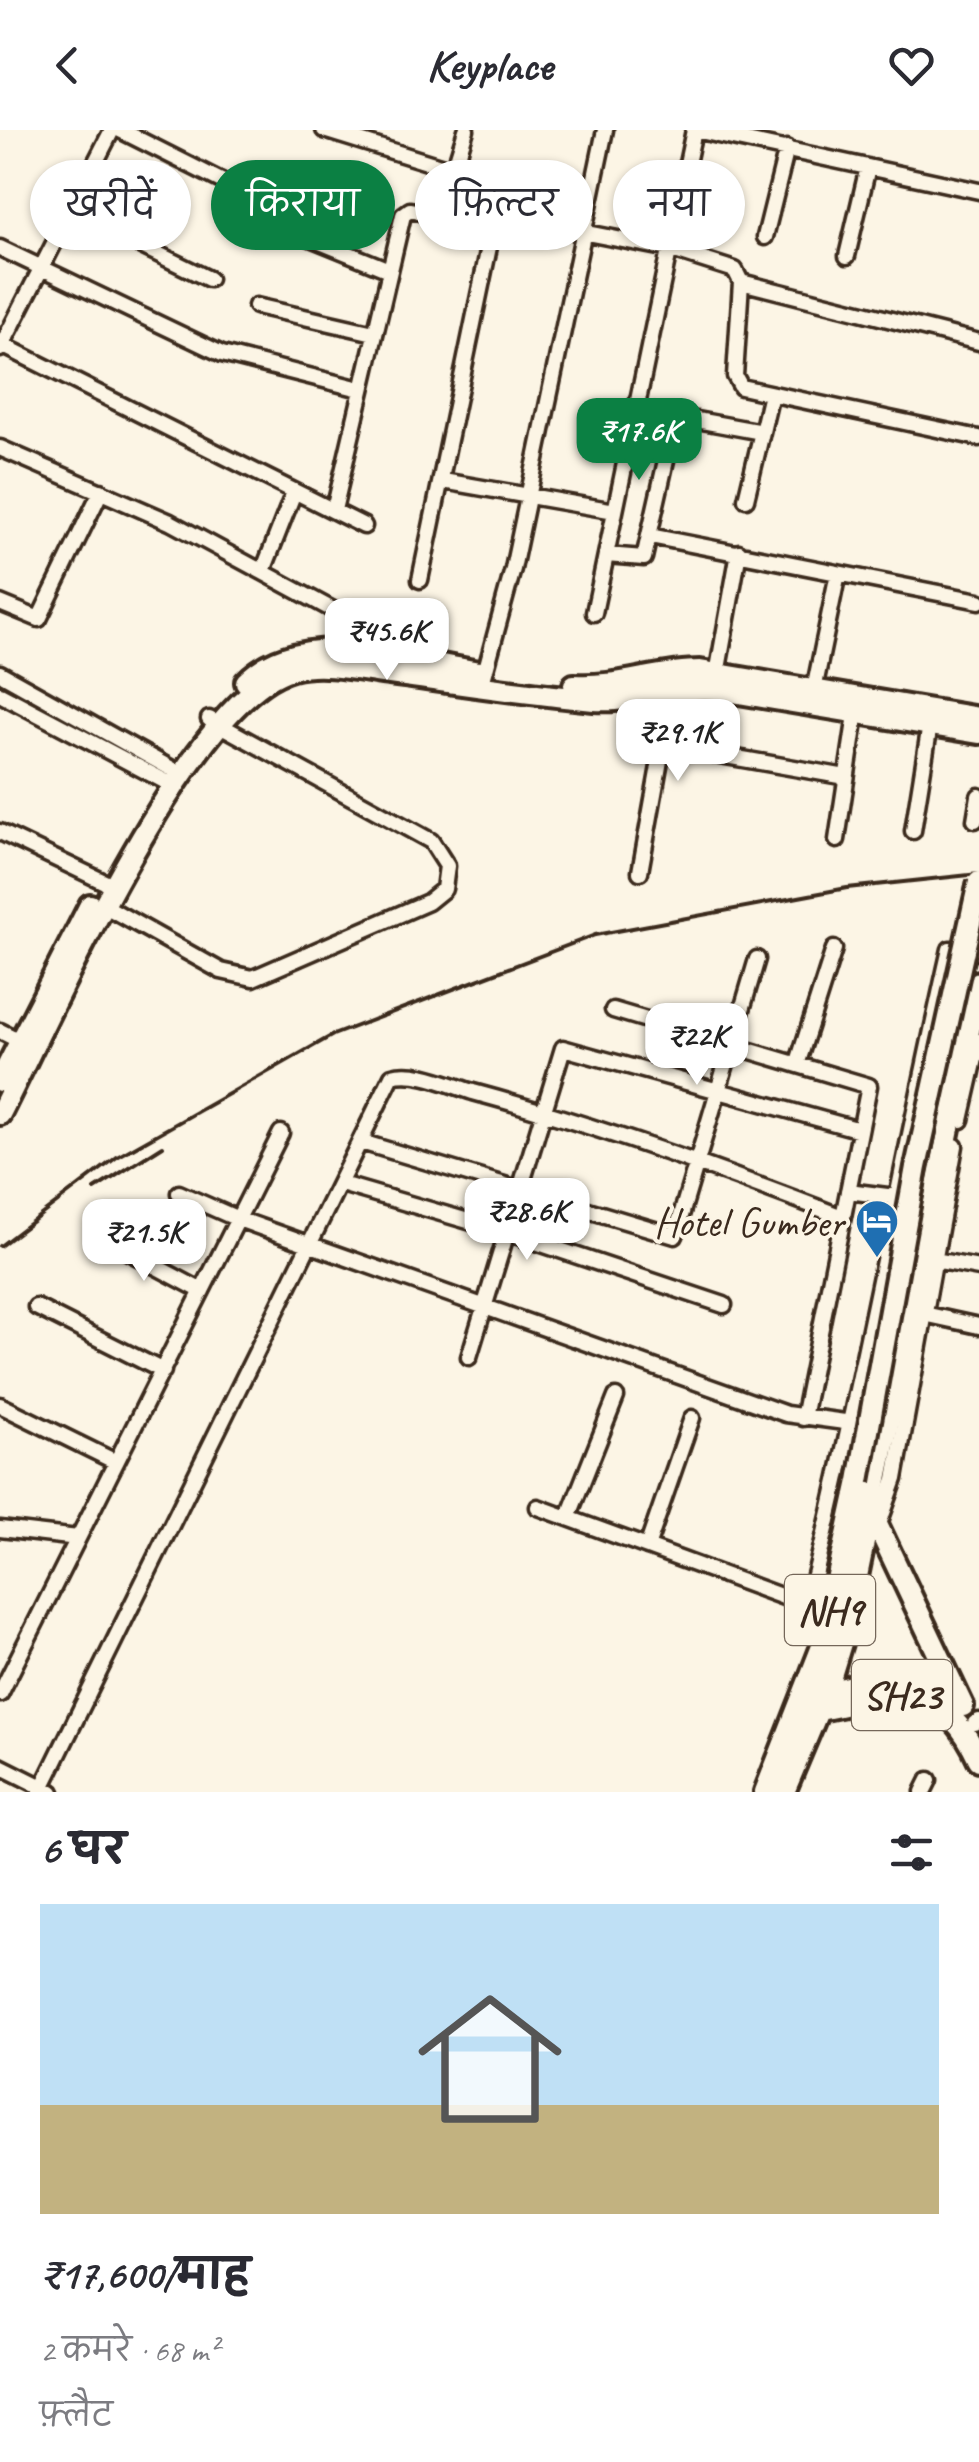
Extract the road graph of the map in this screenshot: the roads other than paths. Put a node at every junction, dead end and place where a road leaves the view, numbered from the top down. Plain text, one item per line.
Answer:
1 (112, 130) edge
2 (120, 130) edge
3 (324, 130) edge
4 (466, 130) edge
5 (605, 130) edge
6 (694, 130) edge
7 (736, 134) edge
8 (786, 148) junction
9 (96, 160) edge
10 (421, 160) edge
11 (456, 160) edge
12 (688, 160) edge
13 (868, 167) junction
14 (593, 183) edge
15 (979, 191) edge
16 (415, 213) edge
17 (765, 237) dead end
18 (0, 248) edge
19 (49, 250) edge
20 (150, 250) edge
21 (489, 250) edge
22 (578, 250) edge
23 (669, 250) edge
24 (672, 250) edge
25 (847, 256) dead end
26 (40, 268) junction
27 (389, 270) junction
28 (210, 279) dead end
29 (741, 282) junction
30 (256, 306) dead end
31 (374, 333) junction
32 (979, 342) edge
33 (1, 346) edge
34 (360, 389) junction
35 (772, 394) junction
36 (636, 409) junction
37 (676, 416) junction
38 (762, 432) junction
39 (979, 438) edge
40 (0, 448) edge
41 (443, 481) junction
42 (101, 492) junction
43 (294, 492) junction
44 (529, 496) junction
45 (746, 500) dead end
46 (334, 510) junction
47 (615, 511) junction
48 (364, 526) dead end
49 (650, 536) junction
50 (739, 552) junction
51 (606, 555) junction
52 (262, 571) junction
53 (838, 573) junction
54 (420, 580) dead end
55 (979, 601) edge
56 (0, 602) edge
57 (594, 613) dead end
58 (349, 660) junction
59 (0, 673) edge
60 (483, 679) junction
61 (716, 681) junction
62 (673, 688) junction
63 (0, 694) edge
64 (813, 698) junction
65 (858, 706) junction
66 (931, 718) junction
67 (979, 718) edge
68 (215, 723) junction
69 (979, 733) edge
70 (714, 754) dead end
71 (171, 776) junction
72 (846, 777) junction
73 (979, 796) edge
74 (974, 820) dead end
75 (913, 831) dead end
76 (0, 832) edge
77 (837, 840) dead end
78 (640, 872) dead end
79 (979, 882) edge
80 (107, 891) junction
81 (834, 950) dead end
82 (979, 952) edge
83 (757, 959) dead end
84 (979, 982) edge
85 (613, 1010) dead end
86 (0, 1031) edge
87 (979, 1041) edge
88 (733, 1044) junction
89 (18, 1053) edge
90 (798, 1062) junction
91 (0, 1082) edge
92 (720, 1088) junction
93 (972, 1103) edge
94 (542, 1110) junction
95 (0, 1114) edge
96 (860, 1130) junction
97 (281, 1133) dead end
98 (361, 1142) junction
99 (698, 1161) junction
100 (341, 1184) junction
101 (518, 1189) junction
102 (848, 1191) junction
103 (179, 1193) dead end
104 (894, 1198) junction
105 (842, 1217) junction
106 (238, 1220) junction
107 (506, 1232) junction
108 (106, 1240) dead end
109 (312, 1242) junction
110 (934, 1260) junction
111 (979, 1268) edge
112 (202, 1290) junction
113 (724, 1305) dead end
114 (484, 1306) junction
115 (36, 1307) dead end
116 (924, 1314) junction
117 (979, 1326) edge
118 (469, 1357) dead end
119 (163, 1371) junction
120 (616, 1397) dead end
121 (0, 1405) edge
122 (692, 1418) dead end
123 (802, 1418) junction
124 (852, 1423) junction
125 (116, 1462) junction
126 (868, 1485) junction
127 (538, 1507) dead end
128 (568, 1518) junction
129 (875, 1521) junction
130 (0, 1529) edge
131 (78, 1538) junction
132 (646, 1547) junction
133 (807, 1606) junction
134 (838, 1617) junction
135 (0, 1694) edge
136 (811, 1704) junction
137 (974, 1720) edge
138 (979, 1760) edge
139 (0, 1766) edge
140 (45, 1790) edge
141 (765, 1792) edge
142 (784, 1792) edge

1 - 9 street
2 - 27 street
3 - 10 street
4 - 11 street
5 - 14 street
6 - 7 street
6 - 12 street
7 - 8 street
8 - 13 street
8 - 17 street
13 - 15 street
13 - 25 street
16 - 27 street
18 - 26 street
19 - 26 street
20 - 28 street
21 - 41 street
22 - 44 street
23 - 36 street
24 - 29 street
26 - 33 street
26 - 34 street
27 - 31 street
29 - 32 street
29 - 35 street
30 - 31 street
31 - 34 street
33 - 43 street
34 - 46 street
35 - 38 street
35 - 39 street
36 - 37 street
36 - 47 street
37 - 38 street
37 - 49 street
38 - 45 street
40 - 42 street
41 - 44 street
41 - 54 street
42 - 52 street
42 - 56 street
43 - 46 street
43 - 52 street
44 - 47 street
44 - 60 street
46 - 48 street
47 - 51 street
49 - 50 street
49 - 51 street
50 - 53 street
50 - 61 street
51 - 57 street
52 - 58 street
53 - 55 street
53 - 64 street
58 - 60 main road
58 - 68 main road
59 - 71 street
60 - 61 main road
60 - 62 main road
61 - 62 main road
61 - 64 main road
62 - 78 street
63 - 71 street
64 - 65 main road
65 - 66 main road
65 - 72 street
66 - 67 main road
66 - 69 main road
66 - 75 street
68 - 71 main road
68 - 80 street
70 - 72 street
71 - 80 main road
72 - 77 street
73 - 74 street
76 - 80 street
79 - 126 main road, NH9, bridge
80 - 89 main road
81 - 90 street
82 - 104 street
83 - 88 street
84 - 126 main road, NH9
85 - 88 street
86 - 89 street
87 - 93 street
88 - 90 street
88 - 92 street
89 - 91 main road
89 - 95 main road
90 - 96 street
92 - 94 street
92 - 96 street
92 - 99 street
93 - 110 street
94 - 98 street
94 - 99 street
94 - 101 street
96 - 102 street
97 - 106 street
98 - 100 street
98 - 101 street
99 - 101 street
99 - 105 street
100 - 107 street
100 - 109 street
101 - 107 street
102 - 104 street
102 - 105 street
103 - 106 street
104 - 124 street
105 - 123 street
106 - 109 street
106 - 112 street
107 - 113 street
107 - 114 street
108 - 112 street
109 - 114 street
109 - 140 street
110 - 111 street
110 - 116 street
112 - 119 street
114 - 118 street
114 - 123 street
115 - 119 street
116 - 117 street
116 - 129 street
119 - 125 street
120 - 128 street
121 - 125 street
122 - 132 street
123 - 124 street
124 - 133 street
125 - 131 street
126 - 129 main road, NH9
126 - 134 main road, NH9
127 - 128 street
128 - 132 street
129 - 134 main road, NH9
129 - 137 main road, SH23
130 - 131 street
131 - 135 street
132 - 133 street
133 - 134 street
134 - 136 main road, NH9
136 - 137 main road, SH23
136 - 138 main road, SH23
136 - 141 main road, NH9
136 - 142 main road, NH9
139 - 140 street

